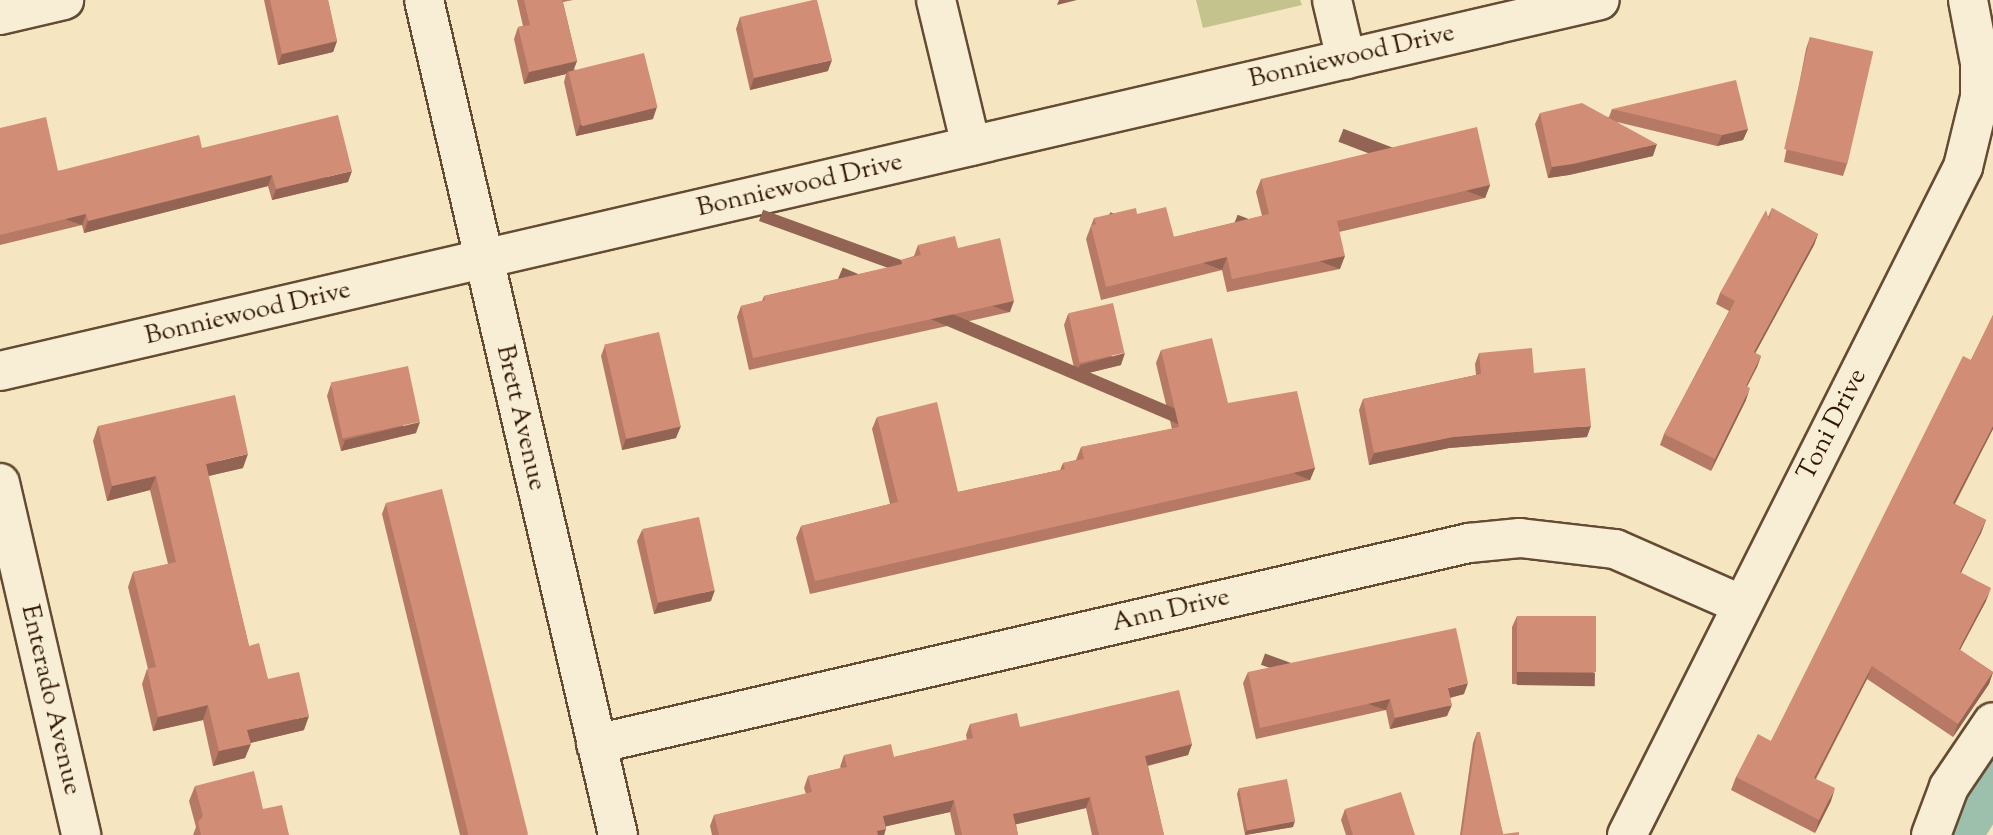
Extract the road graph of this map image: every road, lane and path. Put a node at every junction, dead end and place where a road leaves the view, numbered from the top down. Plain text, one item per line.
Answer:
1 (64, 0) edge
2 (424, 0) edge
3 (936, 0) edge
4 (1332, 0) edge
5 (1600, 0) edge
6 (1968, 0) edge
7 (0, 15) edge
8 (1346, 59) junction
9 (971, 146) junction
10 (484, 259) junction
11 (0, 371) edge
12 (0, 483) edge
13 (1740, 604) junction
14 (1993, 722) edge
15 (596, 744) junction
16 (81, 835) edge
17 (618, 835) edge
18 (1627, 835) edge
19 (1931, 835) edge

1 - 7 street
2 - 10 street, Brett Avenue
3 - 9 street
4 - 8 street
5 - 8 street, Bonniewood Drive
6 - 13 street, Toni Drive
8 - 9 street, Bonniewood Drive
9 - 10 street, Bonniewood Drive
10 - 11 street, Bonniewood Drive
10 - 15 street, Brett Avenue
12 - 16 street, Enterado Avenue
13 - 15 street, Ann Drive
13 - 18 street, Toni Drive
14 - 19 street
15 - 17 street, Brett Avenue

